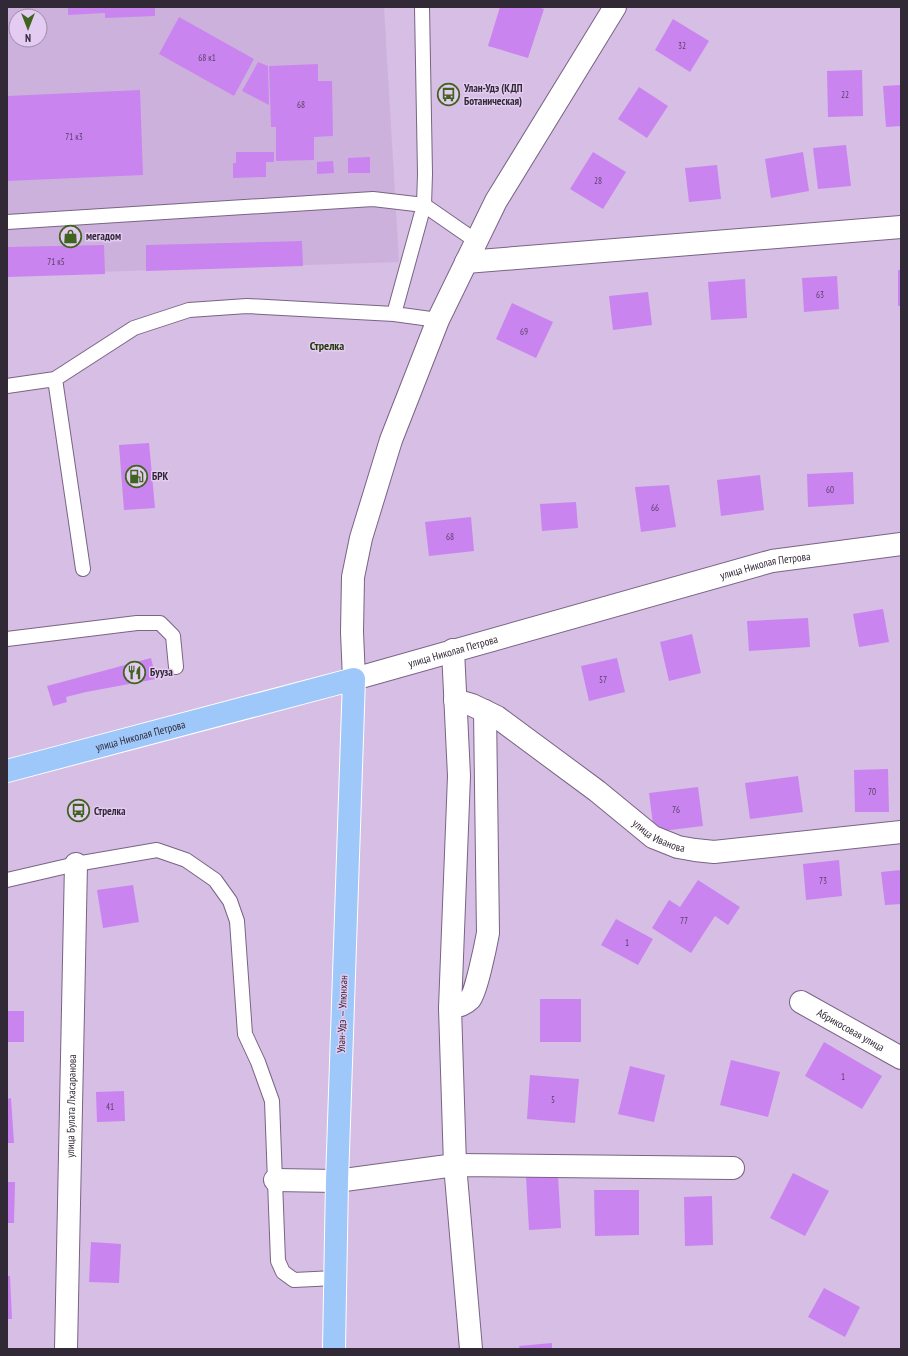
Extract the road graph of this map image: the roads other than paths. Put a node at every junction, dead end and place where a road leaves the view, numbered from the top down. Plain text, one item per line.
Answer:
1 (422, 7) edge
2 (615, 7) edge
3 (424, 205) junction
4 (7, 222) edge
5 (901, 227) edge
6 (476, 240) junction
7 (466, 262) junction
8 (394, 314) junction
9 (438, 320) junction
10 (56, 379) junction
11 (7, 386) edge
12 (901, 544) edge
13 (83, 569) dead end
14 (7, 639) edge
15 (453, 650) junction
16 (176, 667) dead end
17 (354, 679) junction
18 (455, 700) junction
19 (485, 711) junction
20 (7, 772) edge
21 (901, 832) edge
22 (76, 864) junction
23 (7, 880) edge
24 (801, 1002) dead end
25 (450, 1008) junction
26 (901, 1058) edge
27 (455, 1165) junction
28 (733, 1168) dead end
29 (275, 1180) junction
30 (337, 1180) junction
31 (335, 1278) junction
32 (66, 1349) edge
33 (334, 1349) edge
34 (471, 1349) edge

1 - 3 lane
2 - 6 street
3 - 4 lane
3 - 6 lane
3 - 8 lane
5 - 7 street
6 - 7 street
7 - 9 street
8 - 9 lane
8 - 10 lane
9 - 17 street
10 - 11 lane
10 - 13 lane
12 - 15 street, улица Николая Петрова
14 - 16 lane
15 - 17 street, улица Николая Петрова
15 - 18 street
17 - 20 main road, улица Николая Петрова
17 - 30 main road, Улан-Удэ — Улюнхан
18 - 19 street, улица Иванова
18 - 25 street
19 - 21 street, улица Иванова
19 - 25 street
22 - 23 lane
22 - 29 lane
22 - 32 street, улица Булата Лхасаранова
24 - 26 street, Абрикосовая улица
25 - 27 street
27 - 28 street
27 - 30 street
27 - 34 street
29 - 30 street
29 - 31 lane
30 - 31 main road, Улан-Удэ — Улюнхан
31 - 33 main road, Улан-Удэ — Улюнхан

